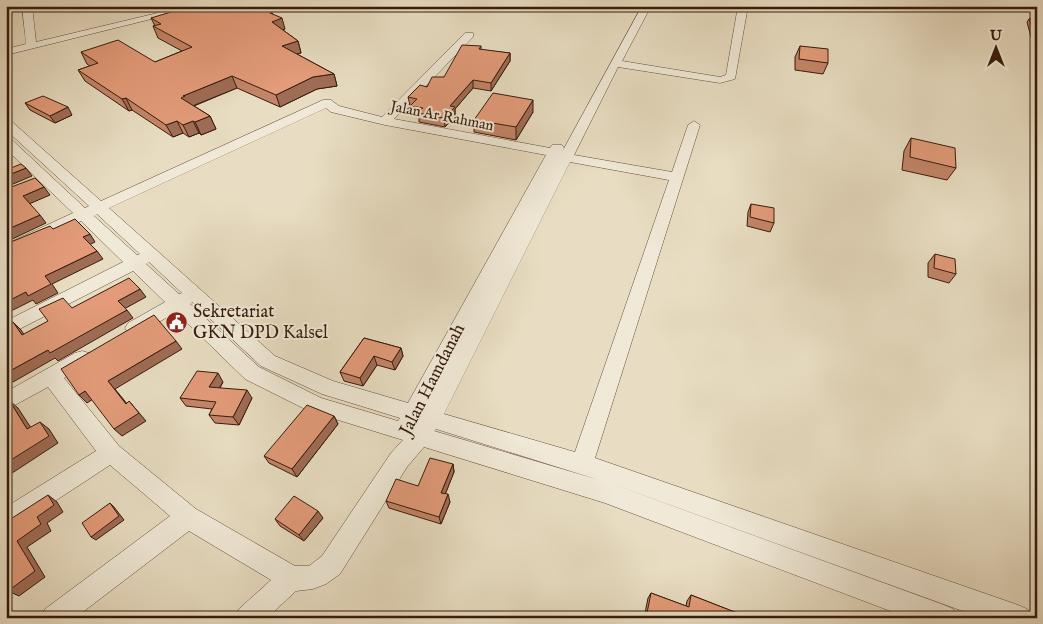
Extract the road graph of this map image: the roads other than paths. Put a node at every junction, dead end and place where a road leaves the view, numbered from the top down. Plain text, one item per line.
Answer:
1 (200, 6) edge
2 (638, 6) edge
3 (647, 6) edge
4 (743, 6) edge
5 (25, 9) edge
6 (469, 35) dead end
7 (30, 46) junction
8 (8, 51) edge
9 (615, 63) junction
10 (385, 121) junction
11 (6, 123) edge
12 (694, 126) dead end
13 (14, 147) edge
14 (560, 155) junction
15 (677, 177) junction
16 (94, 214) junction
17 (6, 250) edge
18 (143, 258) junction
19 (6, 260) edge
20 (185, 299) junction
21 (6, 329) edge
22 (118, 337) edge
23 (101, 347) edge
24 (51, 376) junction
25 (6, 402) edge
26 (417, 425) junction
27 (111, 453) junction
28 (582, 464) junction
29 (188, 517) junction
30 (6, 520) edge
31 (292, 578) junction
32 (54, 618) edge
33 (248, 618) edge
34 (944, 618) edge
35 (1018, 618) edge

1 - 7 street
2 - 14 street, Jalan Hamdanah
3 - 9 street, Jalan Hamdanah
4 - 9 street
5 - 7 street
6 - 10 street
7 - 8 street
9 - 14 street, Jalan Hamdanah
10 - 14 street, Jalan Ar Rahman
10 - 16 street, Jalan Ar Rahman
11 - 13 street
12 - 15 street
13 - 16 street
14 - 15 street, Jalan Ar Rahman
14 - 26 street, Jalan Hamdanah
15 - 28 street
16 - 17 street
16 - 18 street
16 - 19 street
18 - 20 street
18 - 21 street
20 - 22 street
20 - 26 street
23 - 24 street
24 - 25 street
24 - 27 street
26 - 28 street
26 - 31 street, Jalan Hamdanah
26 - 34 street
27 - 29 street
27 - 30 street
28 - 35 street
29 - 31 street
29 - 32 street
31 - 33 street

